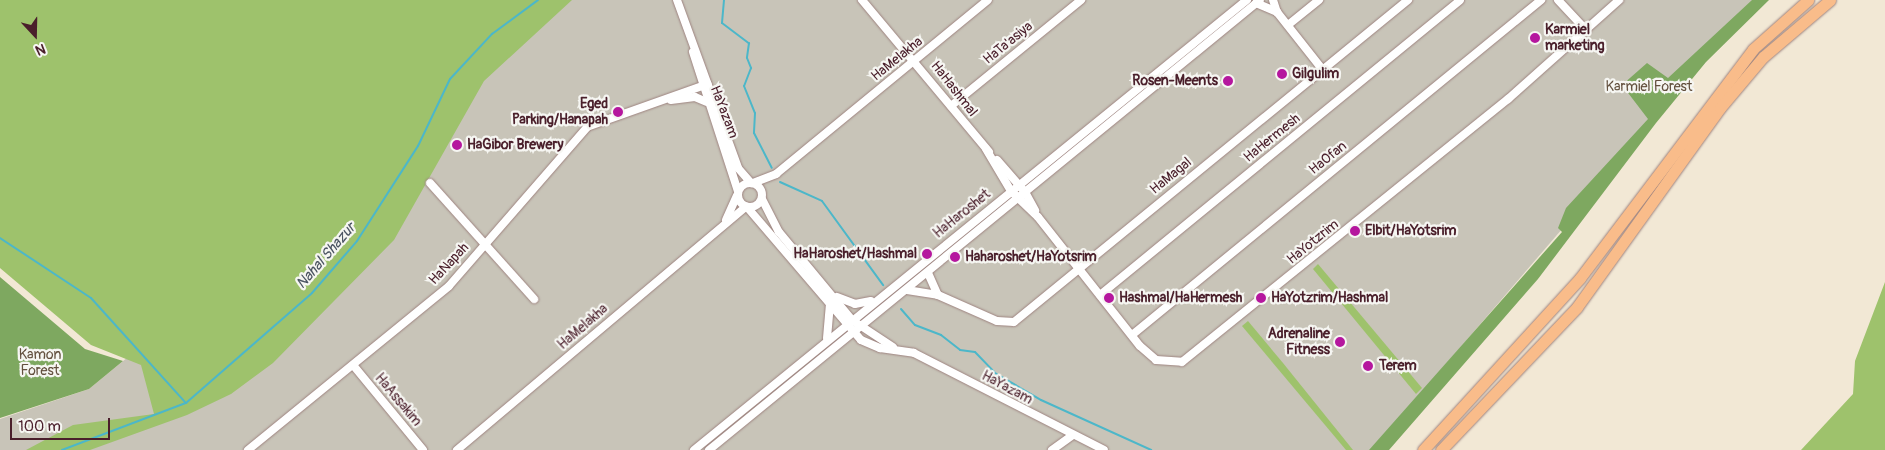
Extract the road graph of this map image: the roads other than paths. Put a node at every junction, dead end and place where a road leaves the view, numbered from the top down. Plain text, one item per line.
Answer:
1 (677, 0) edge
2 (862, 0) edge
3 (988, 0) edge
4 (1081, 0) edge
5 (1247, 0) edge
6 (1273, 0) edge
7 (1318, 0) edge
8 (1408, 0) edge
9 (1460, 0) edge
10 (1541, 0) edge
11 (1558, 0) edge
12 (1619, 0) edge
13 (1808, 0) edge
14 (1830, 0) edge
15 (1258, 1) edge
16 (1277, 12) junction
17 (1288, 25) junction
18 (1587, 31) junction
19 (915, 61) junction
20 (1322, 68) junction
21 (704, 84) junction
22 (664, 101) junction
23 (707, 102) junction
24 (951, 106) junction
25 (986, 149) junction
26 (776, 174) junction
27 (430, 183) dead end
28 (752, 183) junction
29 (1019, 184) junction
30 (1011, 191) junction
31 (1025, 192) junction
32 (738, 193) junction
33 (762, 197) junction
34 (1018, 198) junction
35 (746, 207) junction
36 (1038, 217) junction
37 (725, 222) junction
38 (484, 244) junction
39 (1078, 268) junction
40 (812, 270) junction
41 (804, 272) junction
42 (928, 273) junction
43 (908, 290) junction
44 (830, 291) junction
45 (938, 295) junction
46 (1100, 295) junction
47 (534, 299) dead end
48 (878, 299) junction
49 (829, 304) junction
50 (849, 322) junction
51 (863, 327) junction
52 (854, 334) junction
53 (1132, 335) junction
54 (826, 341) junction
55 (897, 349) junction
56 (353, 365) junction
57 (1071, 436) junction
58 (248, 450) edge
59 (423, 450) edge
60 (457, 450) edge
61 (694, 450) edge
62 (709, 450) edge
63 (1052, 450) edge
64 (1104, 450) edge
65 (1423, 450) edge
66 (1441, 450) edge

1 - 21 street, HaYazam
2 - 19 street, HaHashmal
3 - 19 street, HaMelakha
4 - 24 street, HaTa'asiya
5 - 29 street, HaHaroshet
6 - 16 street
7 - 17 street
8 - 20 street, HaMagal
9 - 46 street, HaHermesh
10 - 53 street, HaOfan
11 - 18 street
12 - 18 street, HaYotzrim
13 - 65 highway
14 - 66 highway
15 - 16 street
15 - 31 street, HaHaroshet
16 - 17 street
17 - 20 street
18 - 53 street, HaYotzrim
19 - 24 street, HaHashmal
19 - 26 street, HaMelakha
20 - 39 street, HaMagal
21 - 22 street, HaNapah
21 - 23 street, HaYazam
21 - 28 street, HaYazam
22 - 23 street, HaNapah
22 - 38 street, HaNapah
23 - 32 street, HaYazam
24 - 25 street, HaHashmal
25 - 29 street, HaHashmal
25 - 30 street, HaHashmal
26 - 28 street, HaMelakha
26 - 33 street, HaMelakha
27 - 38 street
28 - 32 street, HaMelakha
28 - 33 street
29 - 30 street, HaHaroshet
29 - 31 street, HaYotzrim
30 - 34 street, HaYotzrim
30 - 48 street, HaHaroshet
31 - 34 street, HaHaroshet
31 - 36 street, HaYotzrim
32 - 35 street
32 - 37 street, HaMelakha
33 - 35 street, HaMelakha
33 - 40 street, HaYazam
34 - 36 street, HaYotzrim
34 - 42 street, HaHaroshet
35 - 37 street, HaMelakha
35 - 41 street, HaYazam
36 - 39 street, HaYotzrim
37 - 60 street, HaMelakha
38 - 47 street
38 - 56 street, HaNapah
39 - 45 street, HaMagal
39 - 46 street, HaYotzrim
40 - 41 street
40 - 44 street, HaYazam
41 - 49 street, HaYazam
42 - 43 street, HaHaroshet
42 - 45 street
43 - 45 street, HaMagal
43 - 51 street, HaHaroshet
44 - 48 street
44 - 50 street, HaYazam
46 - 53 street, HaYotzrim
48 - 50 street, HaHaroshet
49 - 50 street, HaYazam
49 - 54 street
50 - 51 street, HaYazam
50 - 52 street, HaYazam
50 - 54 street, HaHaroshet
51 - 52 street, HaHaroshet
51 - 55 street, HaYazam
52 - 55 street, HaYazam
52 - 62 street, HaHaroshet
54 - 61 street, HaHaroshet
55 - 57 street, HaYazam
56 - 58 street, HaNapah
56 - 59 street, HaAssakim
57 - 63 street
57 - 64 street, HaYazam

